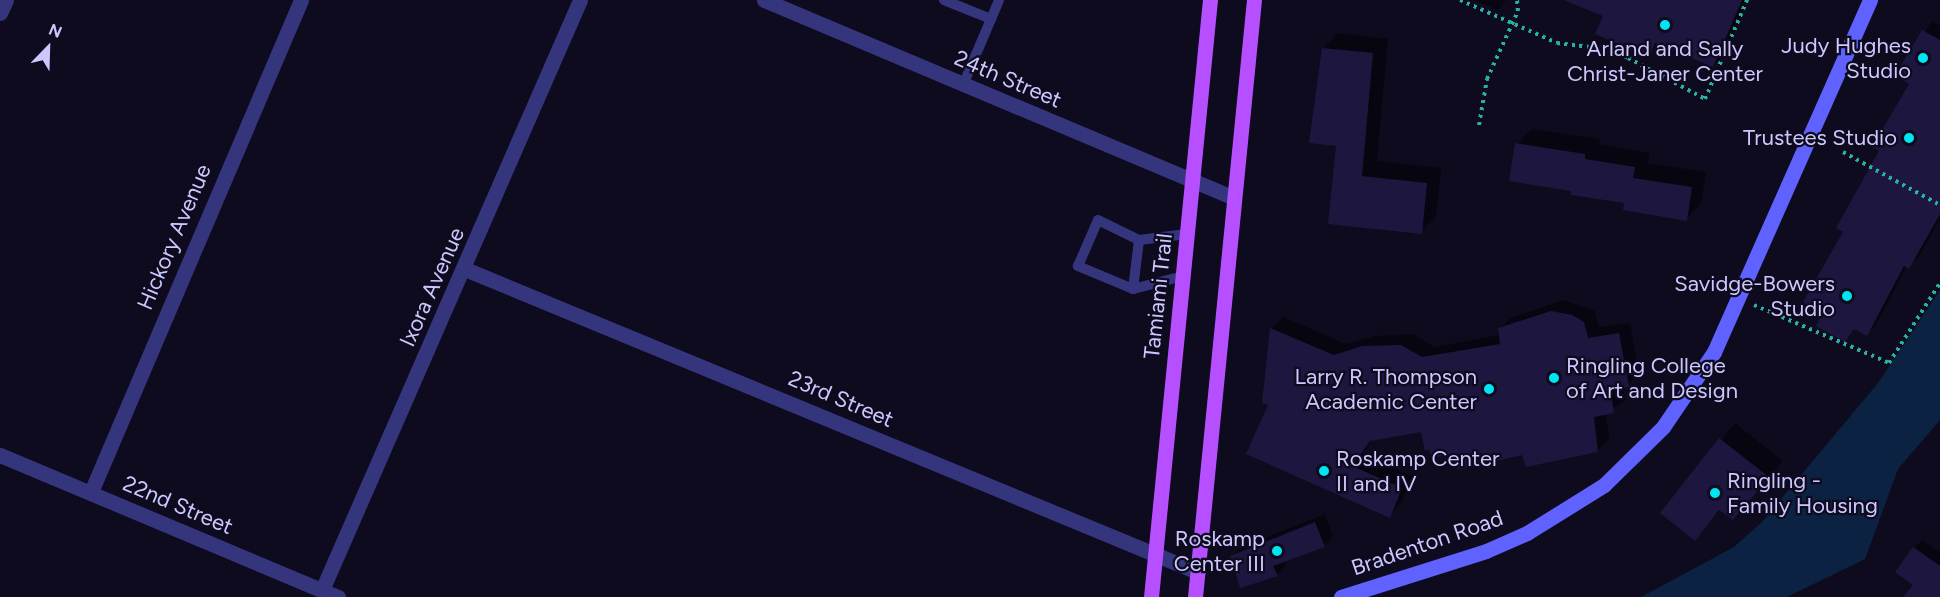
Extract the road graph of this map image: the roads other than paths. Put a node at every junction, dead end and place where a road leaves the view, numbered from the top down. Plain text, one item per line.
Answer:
1 (6, 0) edge
2 (301, 0) edge
3 (580, 0) edge
4 (764, 0) edge
5 (944, 0) edge
6 (999, 0) edge
7 (1210, 0) edge
8 (1254, 0) edge
9 (1870, 0) edge
10 (0, 13) edge
11 (991, 19) junction
12 (963, 85) junction
13 (1192, 181) junction
14 (1234, 198) junction
15 (1187, 234) junction
16 (1139, 240) junction
17 (465, 269) junction
18 (1183, 276) junction
19 (1133, 289) junction
20 (0, 455) edge
21 (90, 492) junction
22 (1155, 555) junction
23 (1198, 572) junction
24 (322, 590) junction
25 (338, 597) edge
26 (1151, 597) edge
27 (1195, 597) edge
28 (1341, 597) edge

1 - 10 street
2 - 21 street, Hickory Avenue
3 - 17 street, Ixora Avenue
4 - 12 street, 24th Street
5 - 11 lane
6 - 11 lane
7 - 13 main road, Tamiami Trail
8 - 14 main road
9 - 28 street, Bradenton Road
11 - 12 lane
12 - 13 street, 24th Street
13 - 14 street, 24th Street
13 - 15 main road, Tamiami Trail
14 - 23 main road
15 - 16 lane
15 - 18 main road, Tamiami Trail
16 - 19 lane
16 - 19 lane
17 - 22 street, 23rd Street
17 - 24 street, Ixora Avenue
18 - 19 lane
18 - 22 main road, Tamiami Trail
20 - 21 street, 22nd Street
21 - 24 street, 22nd Street
22 - 23 street, 23rd Street
22 - 26 main road, Tamiami Trail
23 - 27 main road
24 - 25 street, 22nd Street

